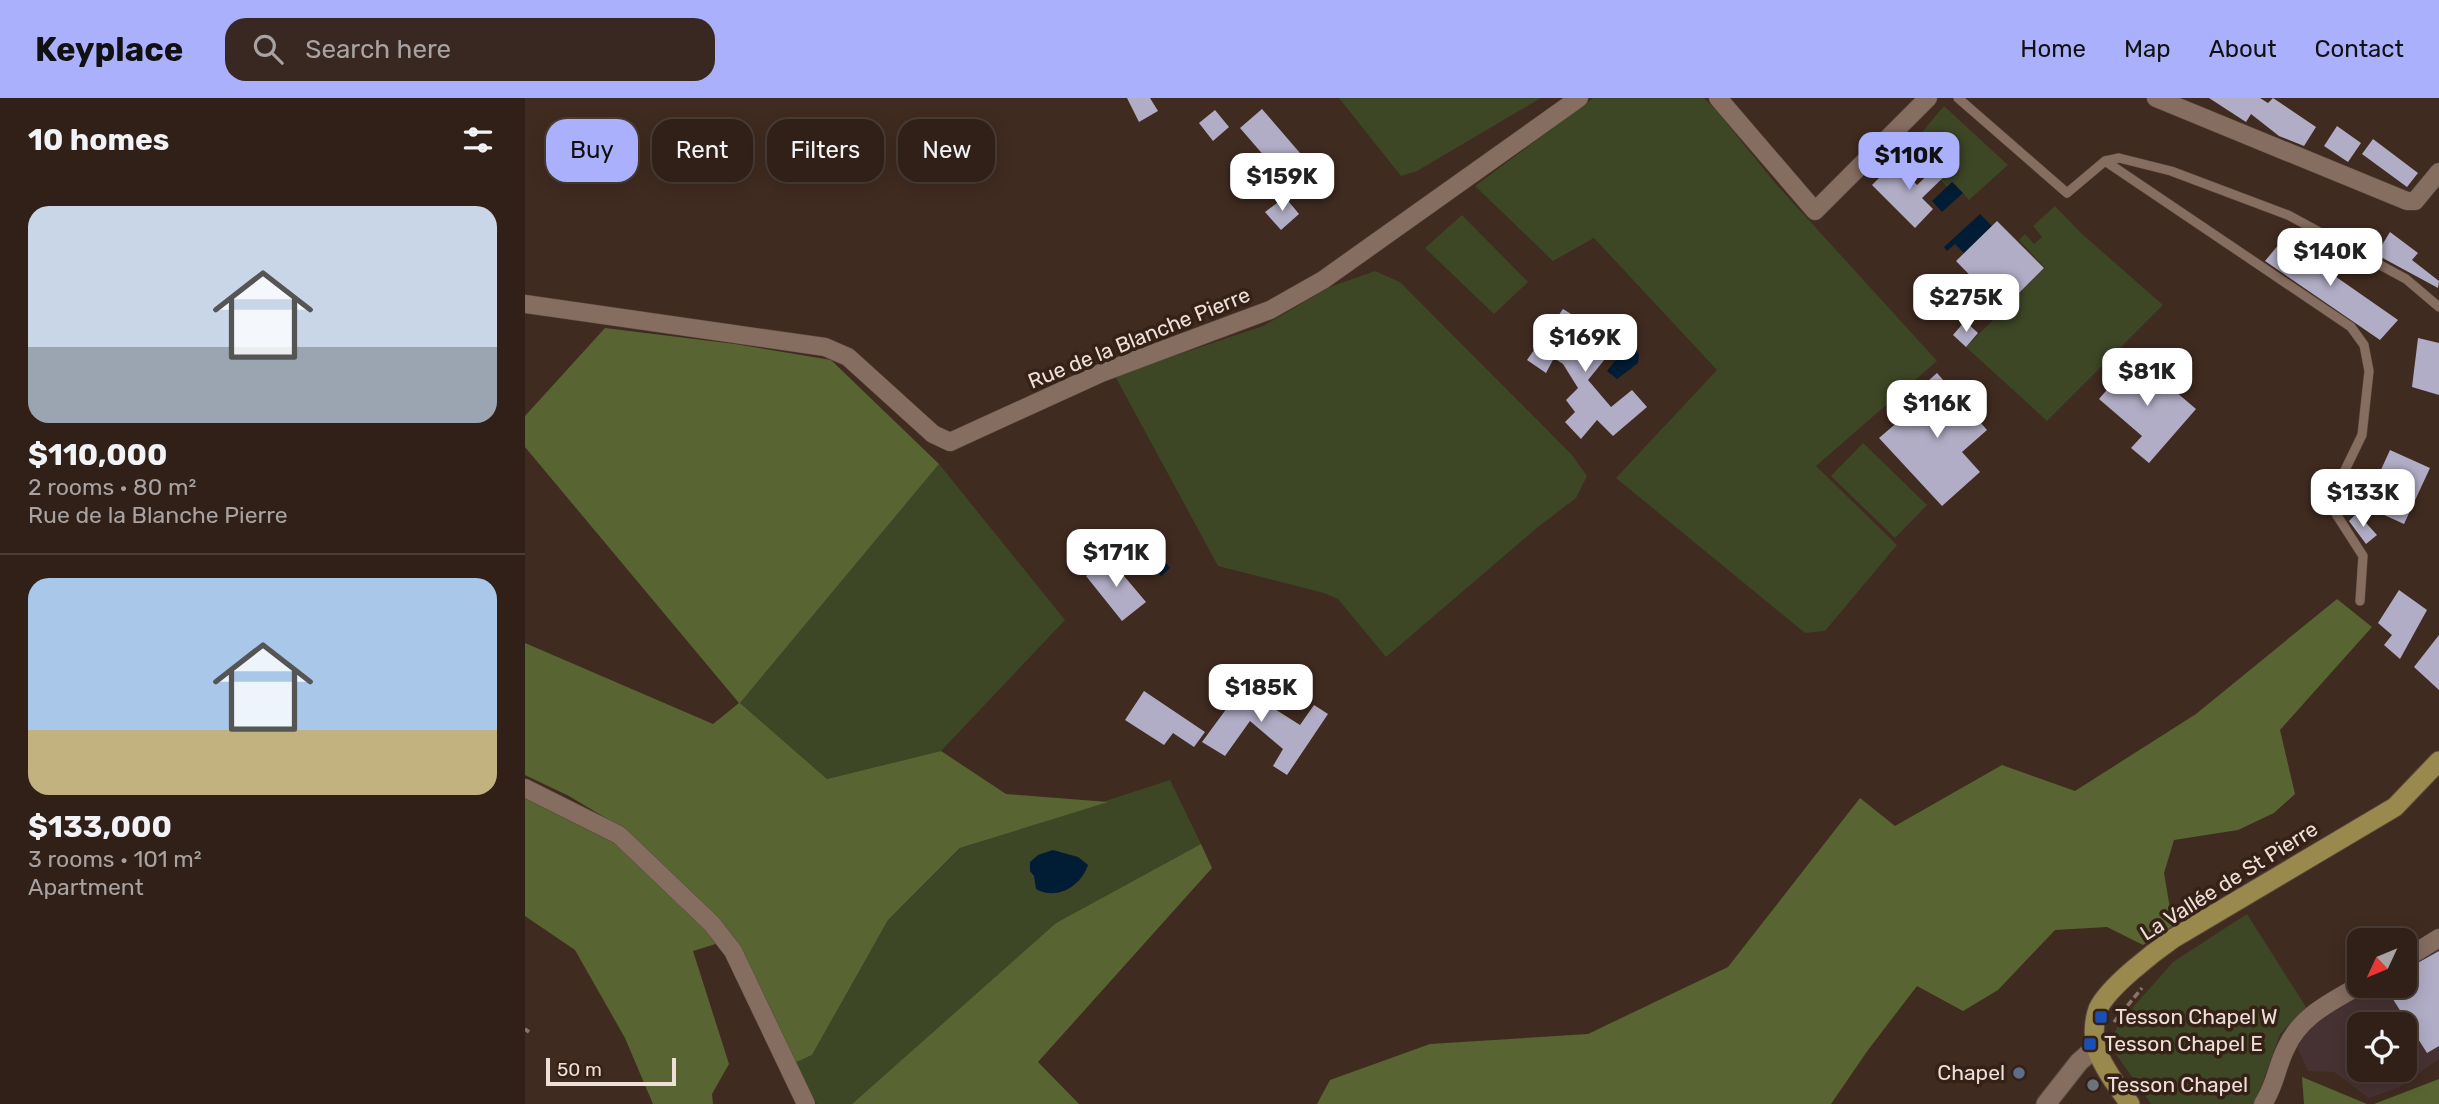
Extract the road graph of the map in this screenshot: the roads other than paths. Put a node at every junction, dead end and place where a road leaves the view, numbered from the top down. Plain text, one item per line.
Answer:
1 (1579, 98) edge
2 (1718, 98) edge
3 (1928, 98) edge
4 (1958, 98) edge
5 (2156, 98) edge
6 (2105, 162) junction
7 (2439, 172) edge
8 (2432, 194) edge
9 (525, 304) edge
10 (2439, 307) edge
11 (2360, 601) dead end
12 (2439, 761) edge
13 (525, 788) edge
14 (2439, 938) edge
15 (2417, 952) edge
16 (2347, 993) edge
17 (2096, 1047) junction
18 (806, 1104) edge
19 (2046, 1104) edge
20 (2130, 1104) edge
21 (2263, 1104) edge

1 - 9 street, Rue de la Blanche Pierre
2 - 3 street
4 - 6 lane
5 - 8 street
6 - 10 lane
6 - 11 lane
7 - 8 street
12 - 17 main road, La Vallée de St Pierre
13 - 18 street
14 - 15 street
16 - 21 street
17 - 19 main road
17 - 20 main road

